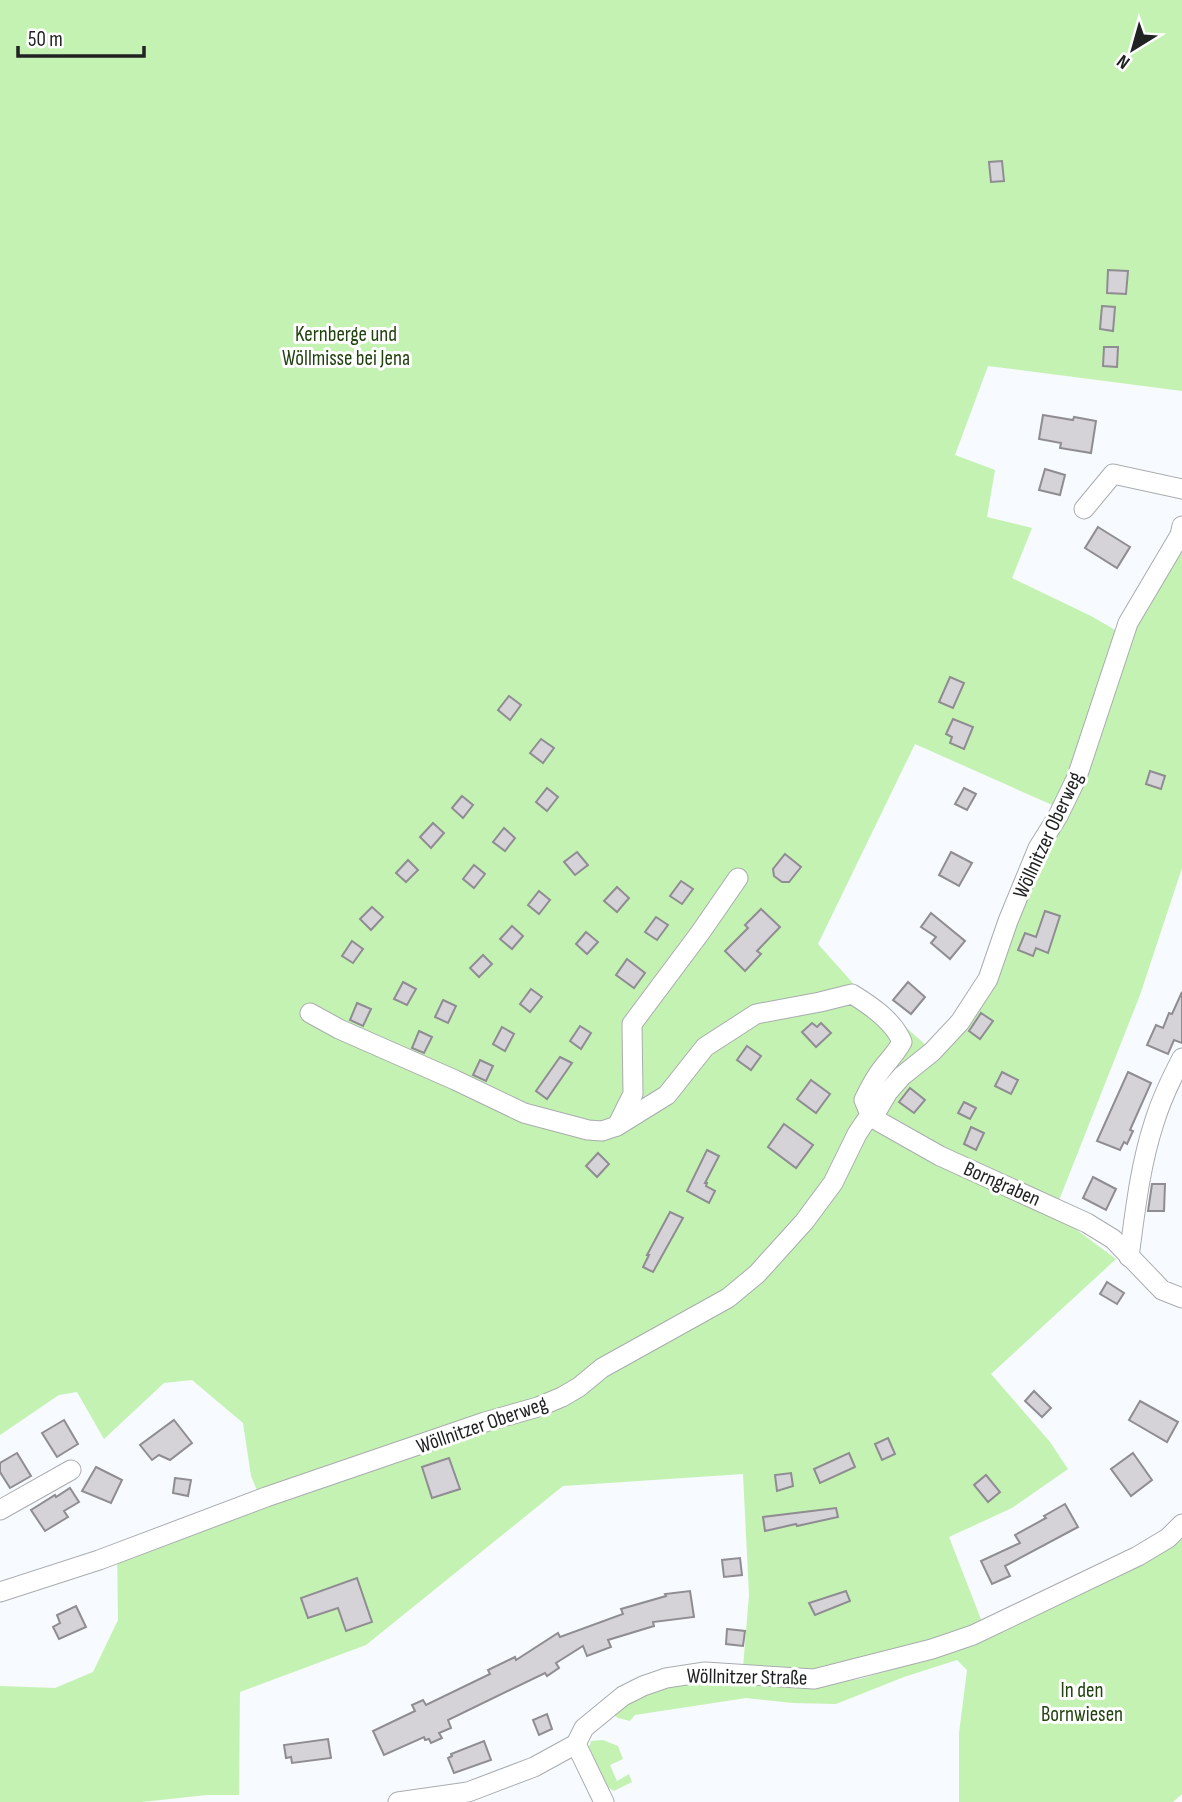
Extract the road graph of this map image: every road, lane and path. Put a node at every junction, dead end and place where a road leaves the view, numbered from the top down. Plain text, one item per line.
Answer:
1 (1182, 489) edge
2 (1084, 509) dead end
3 (1182, 526) edge
4 (738, 878) dead end
5 (310, 1013) dead end
6 (1182, 1058) edge
7 (871, 1116) junction
8 (617, 1126) junction
9 (1129, 1256) junction
10 (1182, 1298) edge
11 (71, 1470) dead end
12 (0, 1510) edge
13 (1182, 1524) edge
14 (0, 1592) edge
15 (576, 1744) junction
16 (398, 1802) edge
17 (604, 1802) edge

1 - 2 street
3 - 7 street, Wöllnitzer Oberweg
4 - 8 street
5 - 8 street
6 - 9 street
7 - 8 street
7 - 9 street, Borngraben
7 - 14 street, Wöllnitzer Oberweg
9 - 10 street, Borngraben
11 - 12 street
13 - 15 street, Wöllnitzer Straße
15 - 16 street, Wöllnitzer Straße
15 - 17 street

